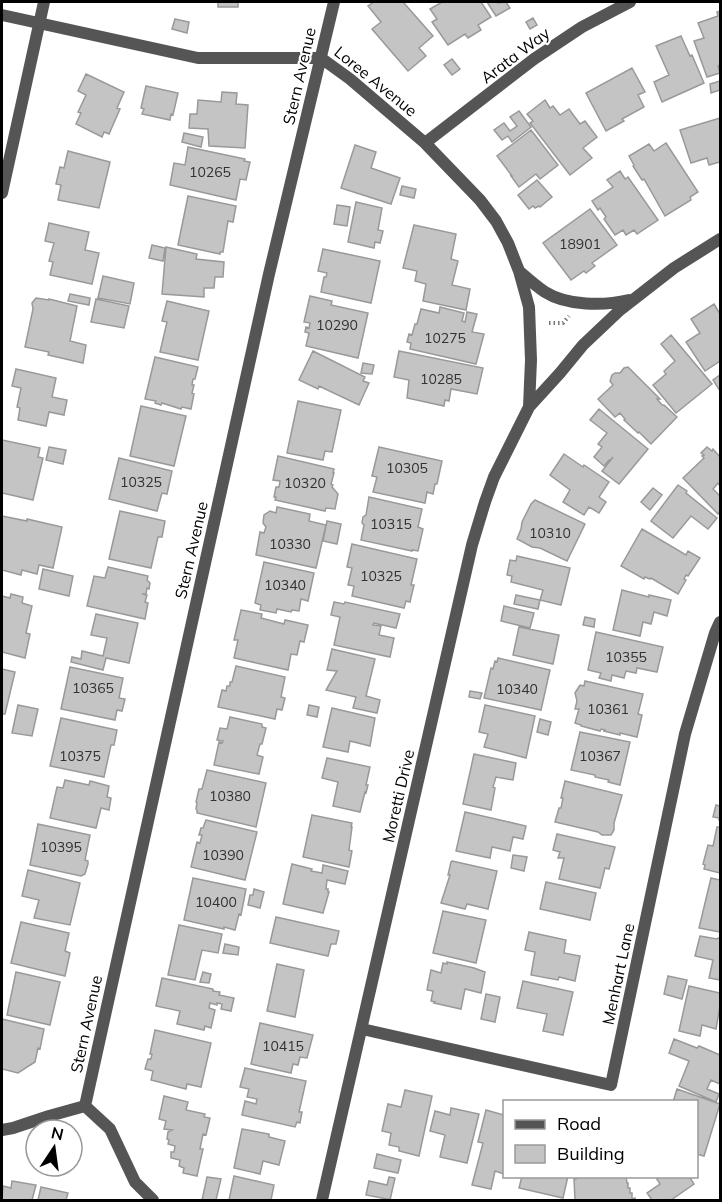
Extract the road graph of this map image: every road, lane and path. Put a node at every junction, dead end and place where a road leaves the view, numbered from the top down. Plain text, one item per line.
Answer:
1 (44, 2) edge
2 (334, 2) edge
3 (630, 2) edge
4 (2, 15) edge
5 (39, 24) junction
6 (321, 58) junction
7 (425, 143) junction
8 (2, 193) edge
9 (720, 239) edge
10 (519, 271) junction
11 (633, 299) junction
12 (572, 311) dead end
13 (549, 323) dead end
14 (529, 407) junction
15 (720, 622) edge
16 (362, 1029) junction
17 (85, 1106) junction
18 (2, 1130) edge
19 (153, 1200) edge
20 (322, 1200) edge

1 - 5 street
2 - 6 street, Stern Avenue
3 - 7 street, Arata Way
4 - 5 street, Loree Avenue
5 - 6 street, Loree Avenue
5 - 8 street
6 - 7 street, Loree Avenue
6 - 17 street, Stern Avenue
7 - 10 street, Loree Avenue
9 - 11 street, Loree Avenue
10 - 11 street, Loree Avenue
10 - 14 street, Loree Avenue
11 - 14 street, Loree Avenue
12 - 13 path
14 - 16 street, Moretti Drive
15 - 16 street, Menhart Lane
16 - 20 street, Moretti Drive
17 - 18 street
17 - 19 street

